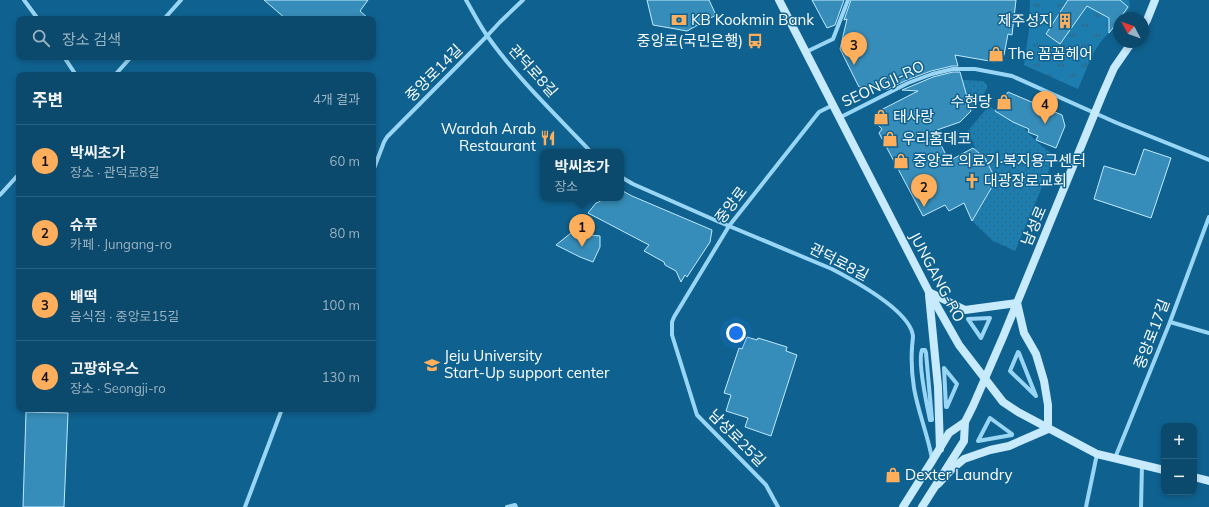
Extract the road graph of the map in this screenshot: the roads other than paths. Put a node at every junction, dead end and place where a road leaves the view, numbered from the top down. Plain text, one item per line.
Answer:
1 (24, 0) edge
2 (181, 0) edge
3 (466, 0) edge
4 (523, 0) edge
5 (779, 0) edge
6 (848, 0) edge
7 (1155, 0) edge
8 (1149, 15) edge
9 (36, 16) edge
10 (167, 16) edge
11 (487, 36) junction
12 (1128, 48) edge
13 (806, 52) junction
14 (66, 60) edge
15 (128, 60) edge
16 (74, 72) edge
17 (118, 72) edge
18 (833, 105) junction
19 (1095, 113) junction
20 (839, 118) junction
21 (588, 149) edge
22 (1209, 160) edge
23 (376, 163) edge
24 (16, 177) edge
25 (624, 180) edge
26 (0, 195) edge
27 (1209, 217) edge
28 (729, 226) junction
29 (929, 292) junction
30 (1017, 303) junction
31 (1170, 322) junction
32 (1209, 333) edge
33 (672, 335) joint
34 (981, 338) joint
35 (1011, 368) joint
36 (944, 372) joint
37 (985, 379) junction
38 (281, 412) edge
39 (932, 420) joint
40 (994, 421) joint
41 (965, 422) junction
42 (1048, 428) junction
43 (940, 449) junction
44 (1098, 454) junction
45 (1115, 458) junction
46 (932, 461) junction
47 (1142, 465) junction
48 (1161, 469) edge
49 (1197, 479) edge
50 (1209, 481) edge
51 (938, 484) junction
52 (245, 507) edge
53 (507, 507) edge
54 (516, 507) edge
55 (778, 507) edge
56 (902, 507) edge
57 (922, 507) edge
58 (1086, 507) edge
59 (1141, 507) edge

1 - 9 street
2 - 10 street
3 - 11 street, 관덕로8길
4 - 11 street, 중앙로14길
5 - 13 street, JUNGANG-RO
6 - 13 street
7 - 8 street
11 - 21 street, 관덕로8길
11 - 23 street, 중앙로14길
12 - 19 street, 남성로
13 - 18 street, JUNGANG-RO
14 - 16 street
15 - 17 street
18 - 20 street, JUNGANG-RO
18 - 28 street, 중앙로
19 - 20 street, SEONGJI-RO
19 - 22 street, SEONGJI-RO
19 - 30 street, 남성로
20 - 29 street, JUNGANG-RO
24 - 26 street
25 - 28 street, 관덕로8길
27 - 31 street, 중앙로17길
28 - 33 street, 중앙로
28 - 46 street, 관덕로8길
29 - 30 street
29 - 37 street, JUNGANG-RO
29 - 43 street
30 - 37 street, 남성로
30 - 42 street
31 - 32 street
31 - 45 street, 중앙로17길
33 - 55 street, 남성로25길
34 - 34 street
35 - 35 street
36 - 36 street
37 - 41 street, 남성로
37 - 42 street, JUNGANG-RO
38 - 52 street
39 - 39 street
40 - 40 street
41 - 43 street, 남성로
41 - 51 street, 남성로
42 - 44 street, JUNGANG-RO
42 - 51 street
43 - 46 street, 남성로
44 - 45 street, JUNGANG-RO
44 - 58 street
45 - 47 street, JUNGANG-RO
46 - 56 street, 남성로
47 - 48 street, JUNGANG-RO
47 - 59 street
49 - 50 street
51 - 57 street, 남성로
53 - 54 street

